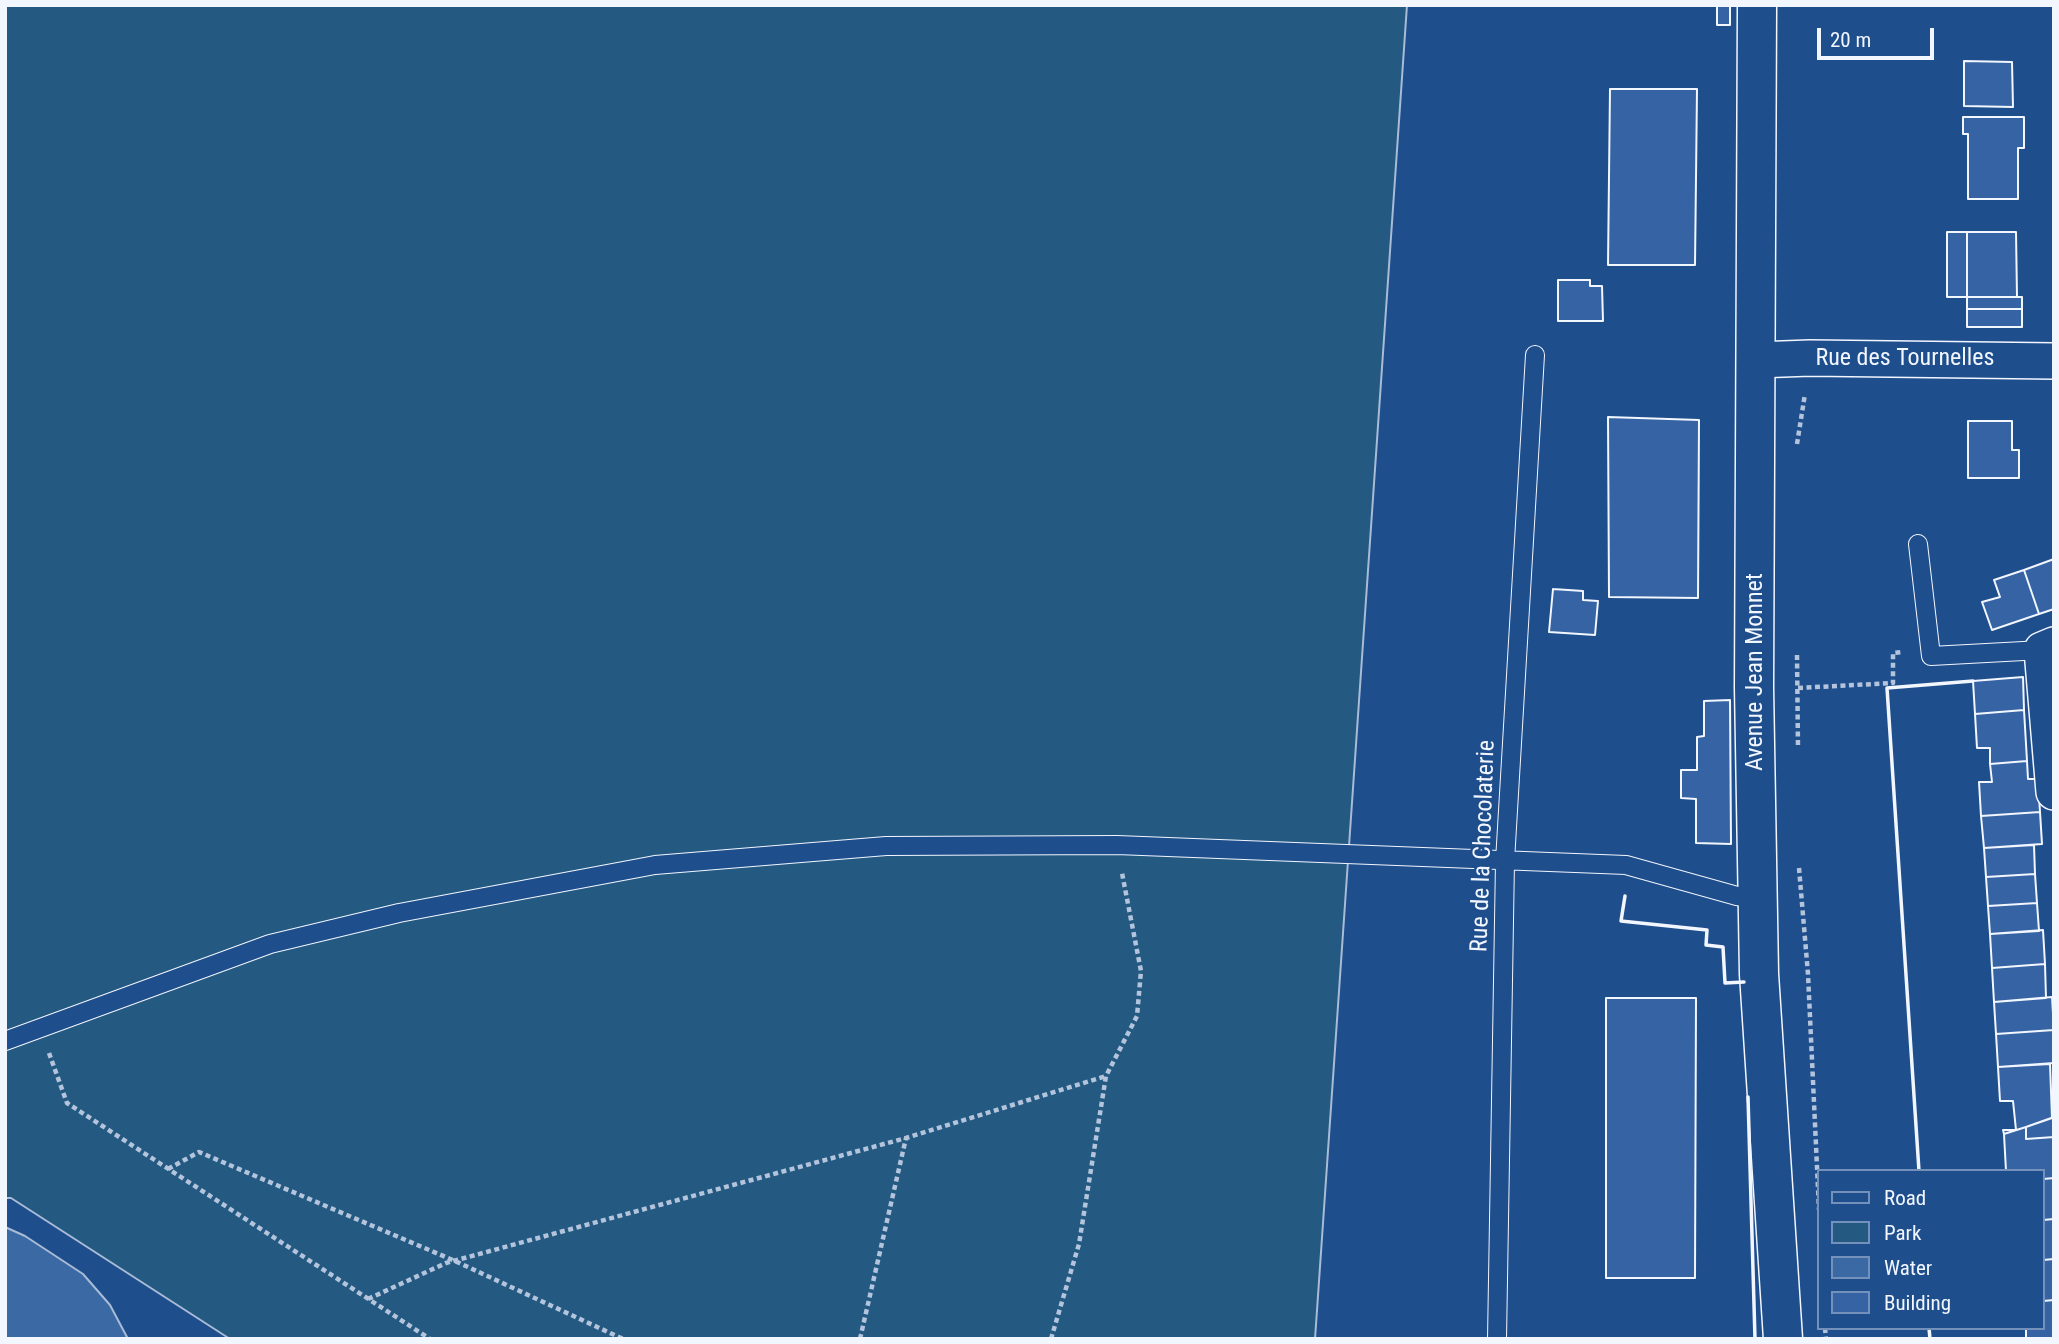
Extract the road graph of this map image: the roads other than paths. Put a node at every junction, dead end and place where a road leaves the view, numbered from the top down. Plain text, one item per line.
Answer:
1 (1757, 5) edge
2 (1535, 355) dead end
3 (1756, 360) junction
4 (2054, 361) edge
5 (1918, 544) dead end
6 (2048, 648) edge
7 (2054, 792) edge
8 (1505, 861) junction
9 (1759, 900) junction
10 (5, 1041) edge
11 (1497, 1339) edge
12 (1783, 1339) edge

1 - 3 main road, Avenue Jean Monnet
2 - 8 lane, Rue de la Chocolaterie
3 - 4 street, Rue des Tournelles
3 - 9 main road, Avenue Jean Monnet
5 - 6 lane
6 - 7 street
8 - 9 lane
8 - 10 lane
8 - 11 lane, Rue de la Chocolaterie
9 - 12 main road, Avenue Jean Monnet

